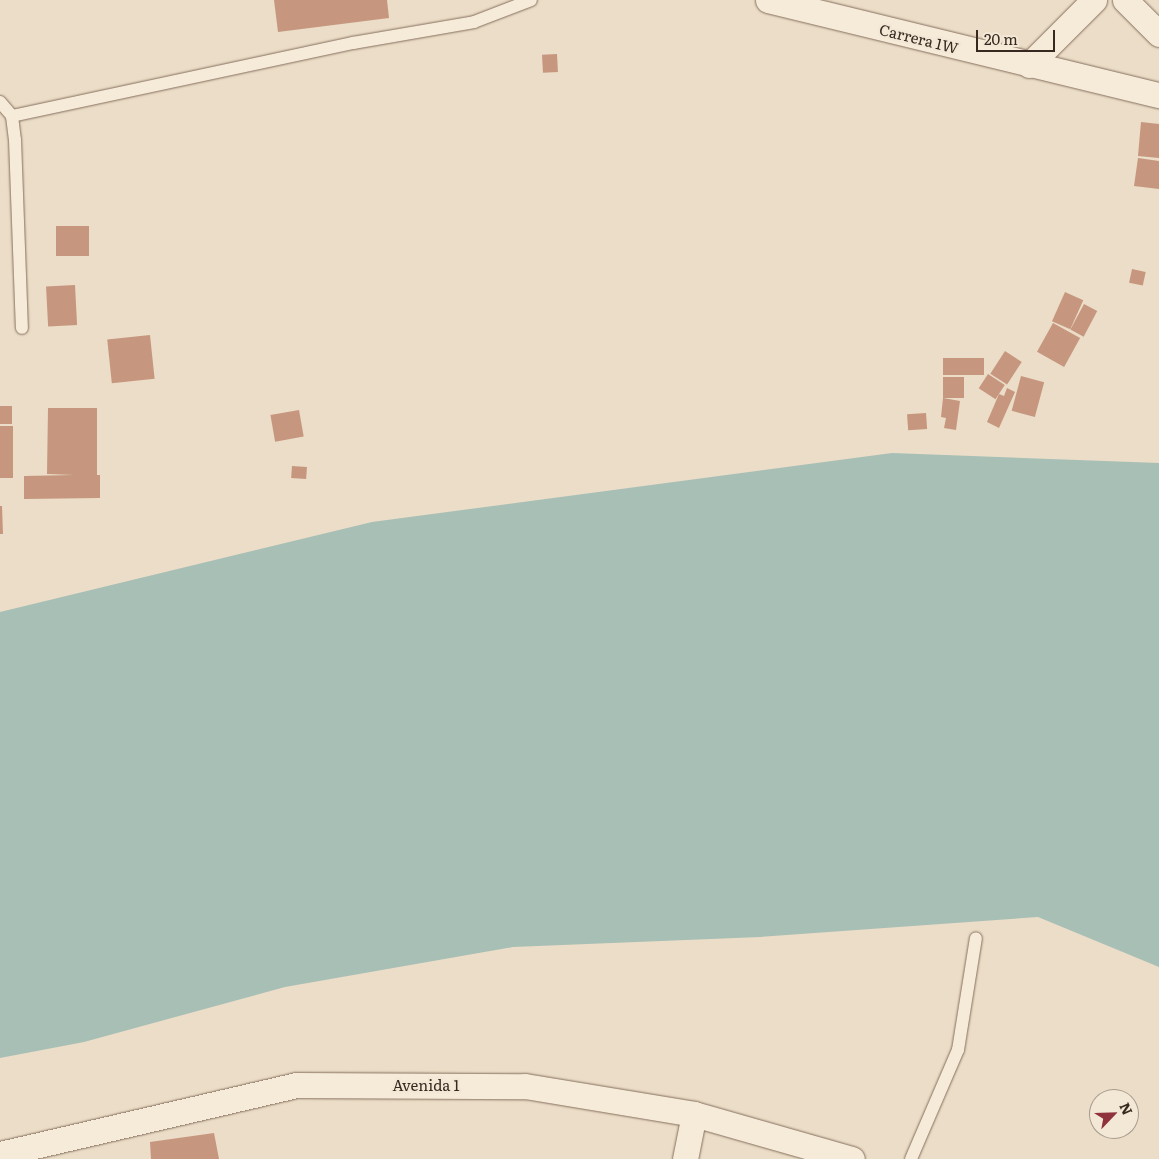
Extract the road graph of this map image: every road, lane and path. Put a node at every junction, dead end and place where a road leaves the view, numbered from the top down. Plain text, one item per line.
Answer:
1 (531, 0) edge
2 (768, 0) edge
3 (1094, 0) edge
4 (1125, 0) edge
5 (1159, 34) edge
6 (1029, 65) junction
7 (1159, 95) edge
8 (0, 102) edge
9 (12, 116) junction
10 (22, 328) dead end
11 (976, 938) dead end
12 (694, 1114) junction
13 (54, 1152) edge
14 (0, 1154) edge
15 (685, 1159) edge
16 (852, 1159) edge
17 (911, 1159) edge

1 - 9 lane
2 - 6 street, Carrera 1W
3 - 6 street
4 - 5 street
6 - 7 street, Carrera 1W
8 - 9 lane
9 - 10 lane
11 - 17 lane
12 - 13 street, Avenida 1
12 - 15 street
12 - 16 street, Avenida 1
13 - 14 street, Avenida 1

